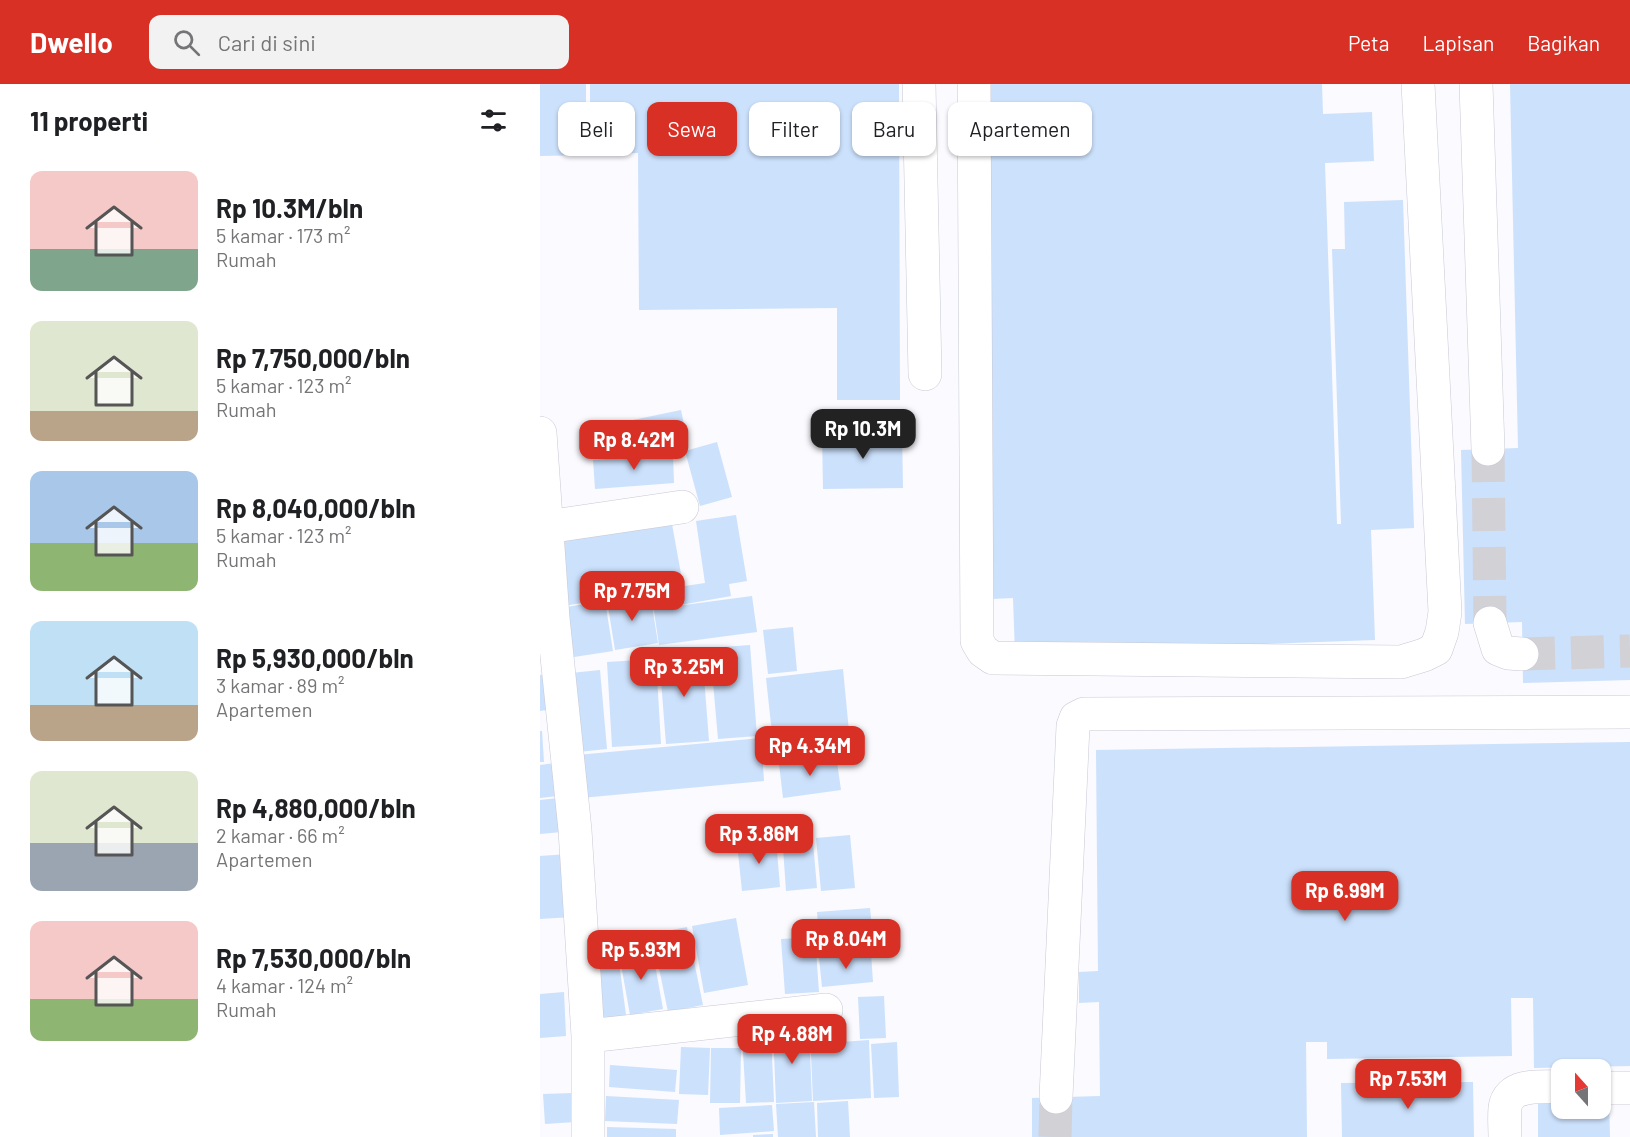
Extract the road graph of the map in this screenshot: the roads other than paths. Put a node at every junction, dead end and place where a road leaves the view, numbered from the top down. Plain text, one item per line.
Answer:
1 (919, 84) edge
2 (974, 84) edge
3 (1418, 84) edge
4 (1476, 84) edge
5 (925, 374) dead end
6 (540, 433) edge
7 (1488, 449) tunnel mouth
8 (682, 507) dead end
9 (547, 528) junction
10 (546, 620) edge
11 (1490, 623) tunnel mouth
12 (1522, 654) tunnel mouth
13 (1630, 712) edge
14 (826, 1011) dead end
15 (588, 1036) junction
16 (1551, 1087) edge
17 (1611, 1088) edge
18 (1630, 1088) edge
19 (1056, 1097) tunnel mouth
20 (588, 1137) edge
21 (1505, 1137) edge

1 - 5 street
2 - 3 street
4 - 7 street
6 - 9 street
8 - 9 street
9 - 10 street
10 - 15 street
11 - 12 street
13 - 19 street
14 - 15 street
15 - 20 street
16 - 21 street
17 - 18 street

